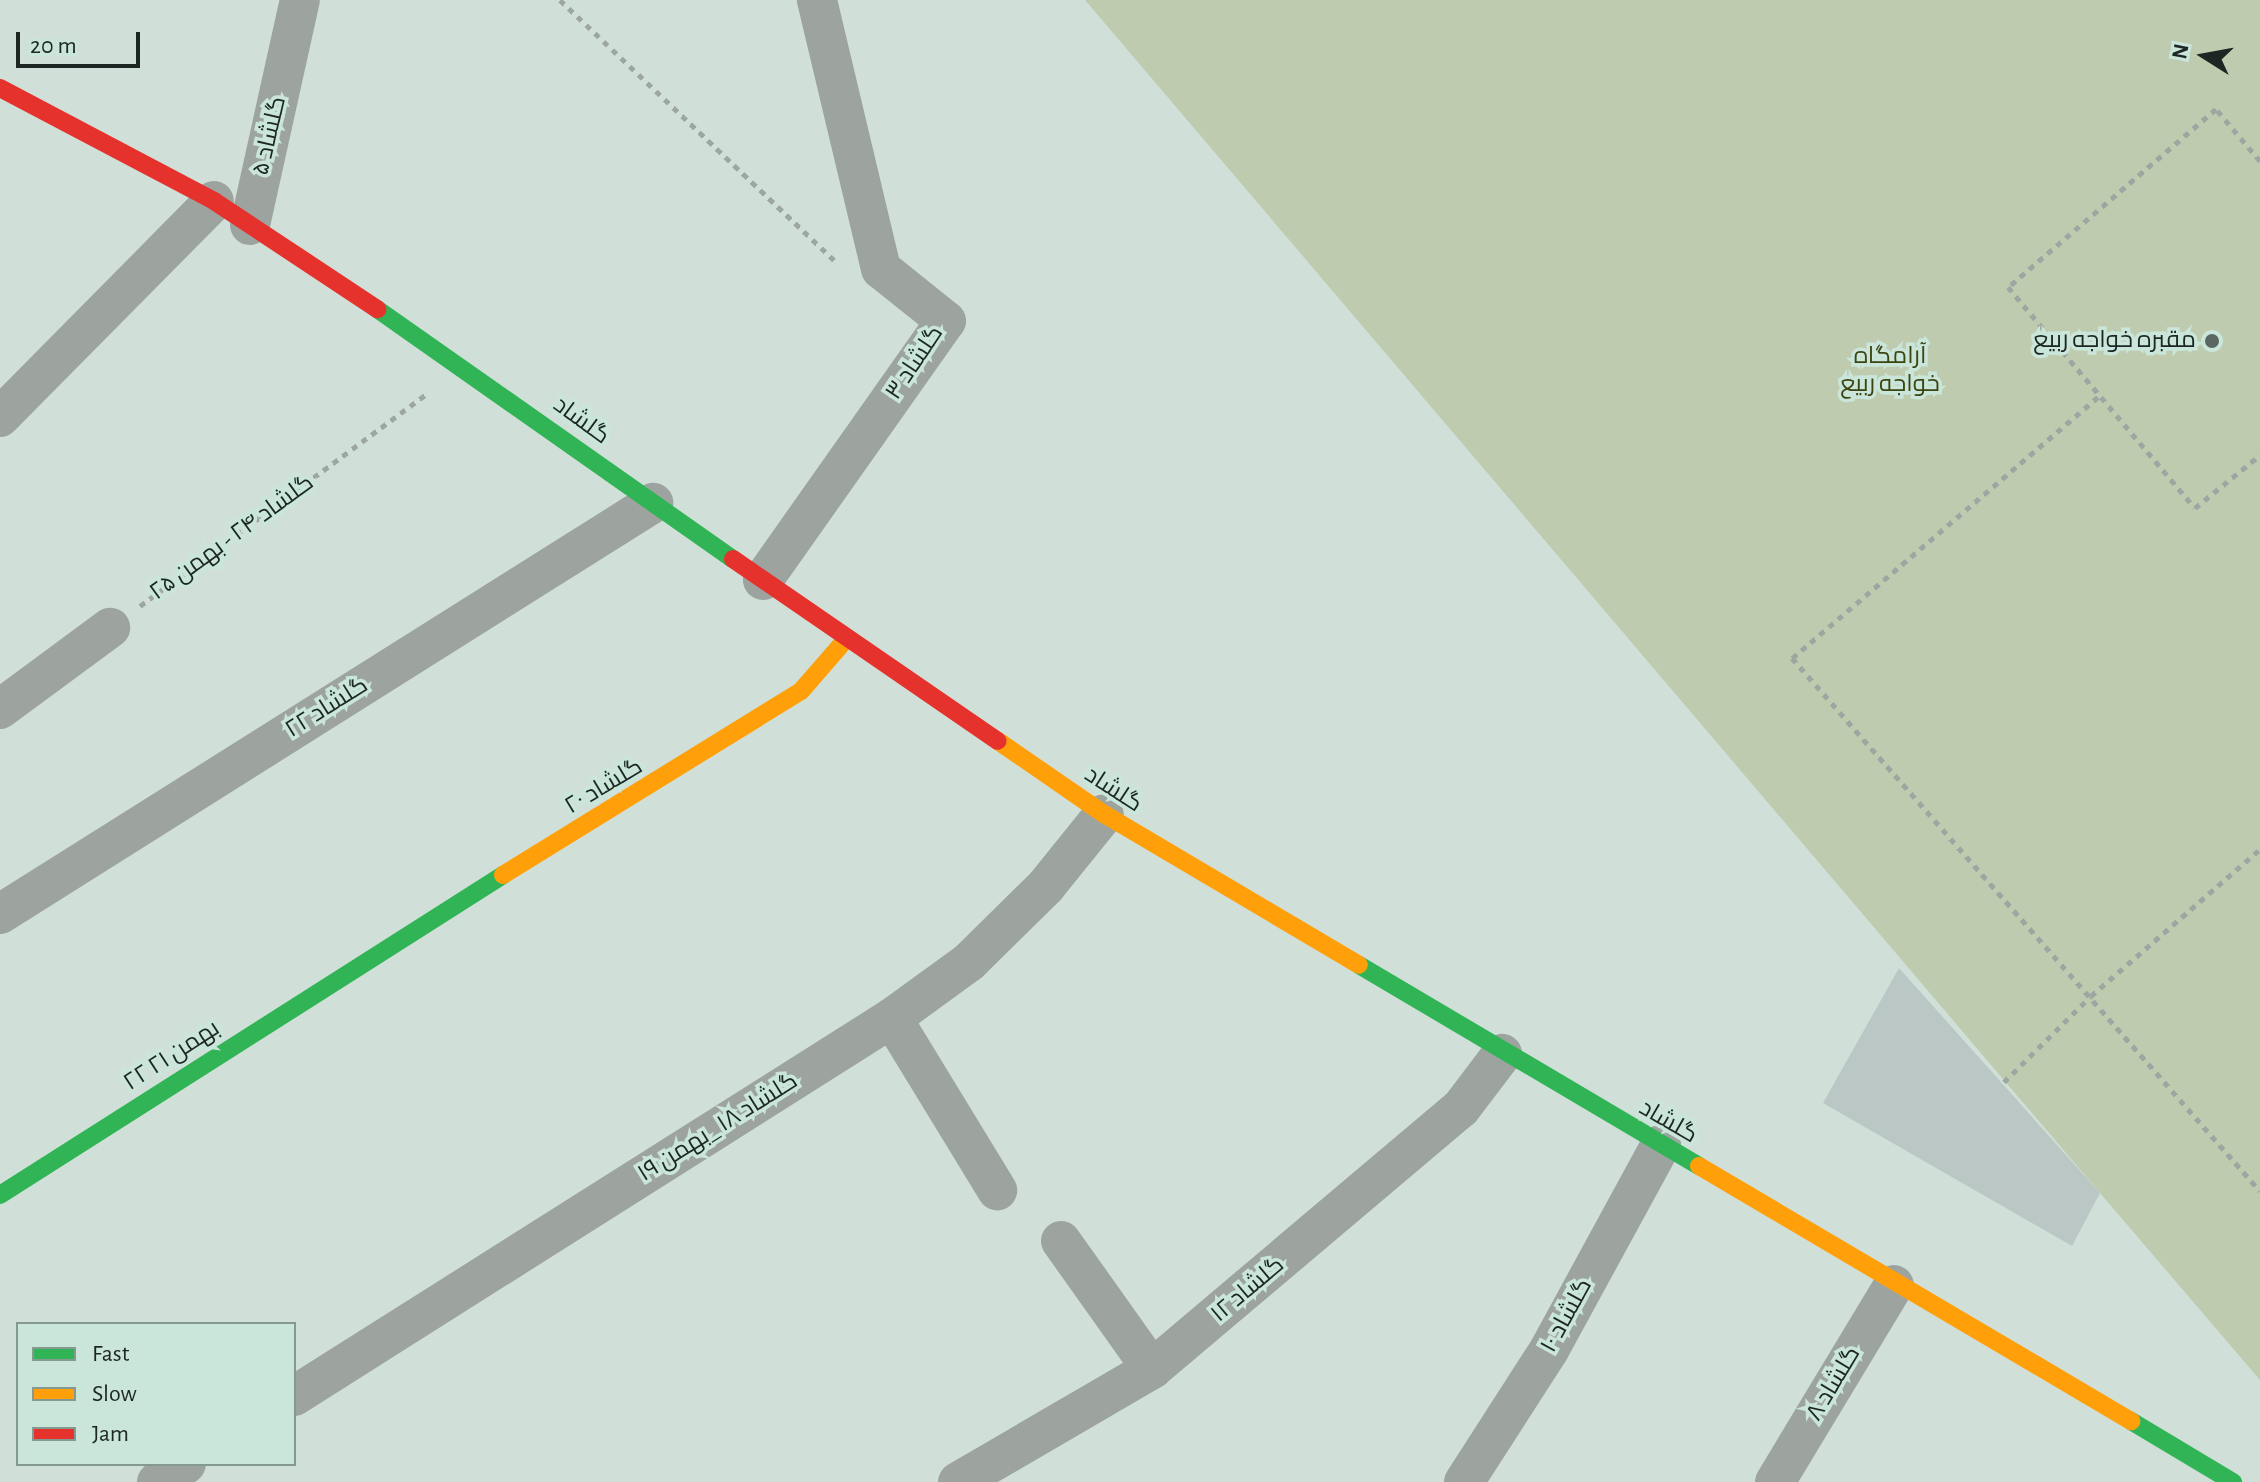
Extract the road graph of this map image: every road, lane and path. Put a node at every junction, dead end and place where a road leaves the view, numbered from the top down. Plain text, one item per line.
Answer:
1 (300, 0) edge
2 (560, 0) edge
3 (817, 0) edge
4 (8, 102) edge
5 (2260, 161) edge
6 (214, 201) junction
7 (250, 225) junction
8 (881, 269) junction
9 (464, 367) junction
10 (2098, 397) junction
11 (0, 417) edge
12 (2260, 455) edge
13 (653, 503) junction
14 (763, 580) junction
15 (110, 628) joint
16 (847, 638) junction
17 (0, 709) edge
18 (1104, 814) junction
19 (2260, 849) edge
20 (0, 914) edge
21 (369, 956) joint
22 (2091, 996) junction
23 (892, 1018) junction
24 (1502, 1054) junction
25 (2004, 1082) dead end
26 (1661, 1145) junction
27 (997, 1190) dead end
28 (2260, 1191) edge
29 (0, 1195) edge
30 (1061, 1241) dead end
31 (1894, 1285) junction
32 (1152, 1369) junction
33 (296, 1395) edge
34 (183, 1466) edge
35 (157, 1482) edge
36 (958, 1482) edge
37 (1464, 1482) edge
38 (1775, 1482) edge
39 (2233, 1482) edge

1 - 7 street, گلشاد ۵
2 - 8 path
3 - 8 street
4 - 6 street, گلشاد
5 - 10 path
6 - 7 street, گلشاد
6 - 11 street
7 - 9 street, گلشاد
8 - 14 street, گلشاد ۳
9 - 13 street, گلشاد
9 - 15 path, گلشاد ۲۴ - بهمن ۲۵
10 - 12 path
10 - 22 path
13 - 14 street, گلشاد
13 - 20 street, گلشاد ۲۲
14 - 16 street, گلشاد
15 - 17 street
16 - 18 street, گلشاد
16 - 21 street, گلشاد ۲۰
18 - 23 street, گلشاد ۱۸ _بهمن ۱۹
18 - 24 street, گلشاد
19 - 22 path
21 - 29 street, ۲۲ بهمن ۲۱
22 - 25 path
22 - 28 path
23 - 27 street
23 - 33 street, گلشاد ۱۸ _بهمن ۱۹
24 - 26 street, گلشاد
24 - 32 street, گلشاد ۱۲
26 - 31 street, گلشاد
26 - 37 street, گلشاد ۱۰
30 - 32 street
31 - 38 street, گلشاد ۸
31 - 39 street, گلشاد
32 - 36 street, گلشاد ۱۲
34 - 35 street

